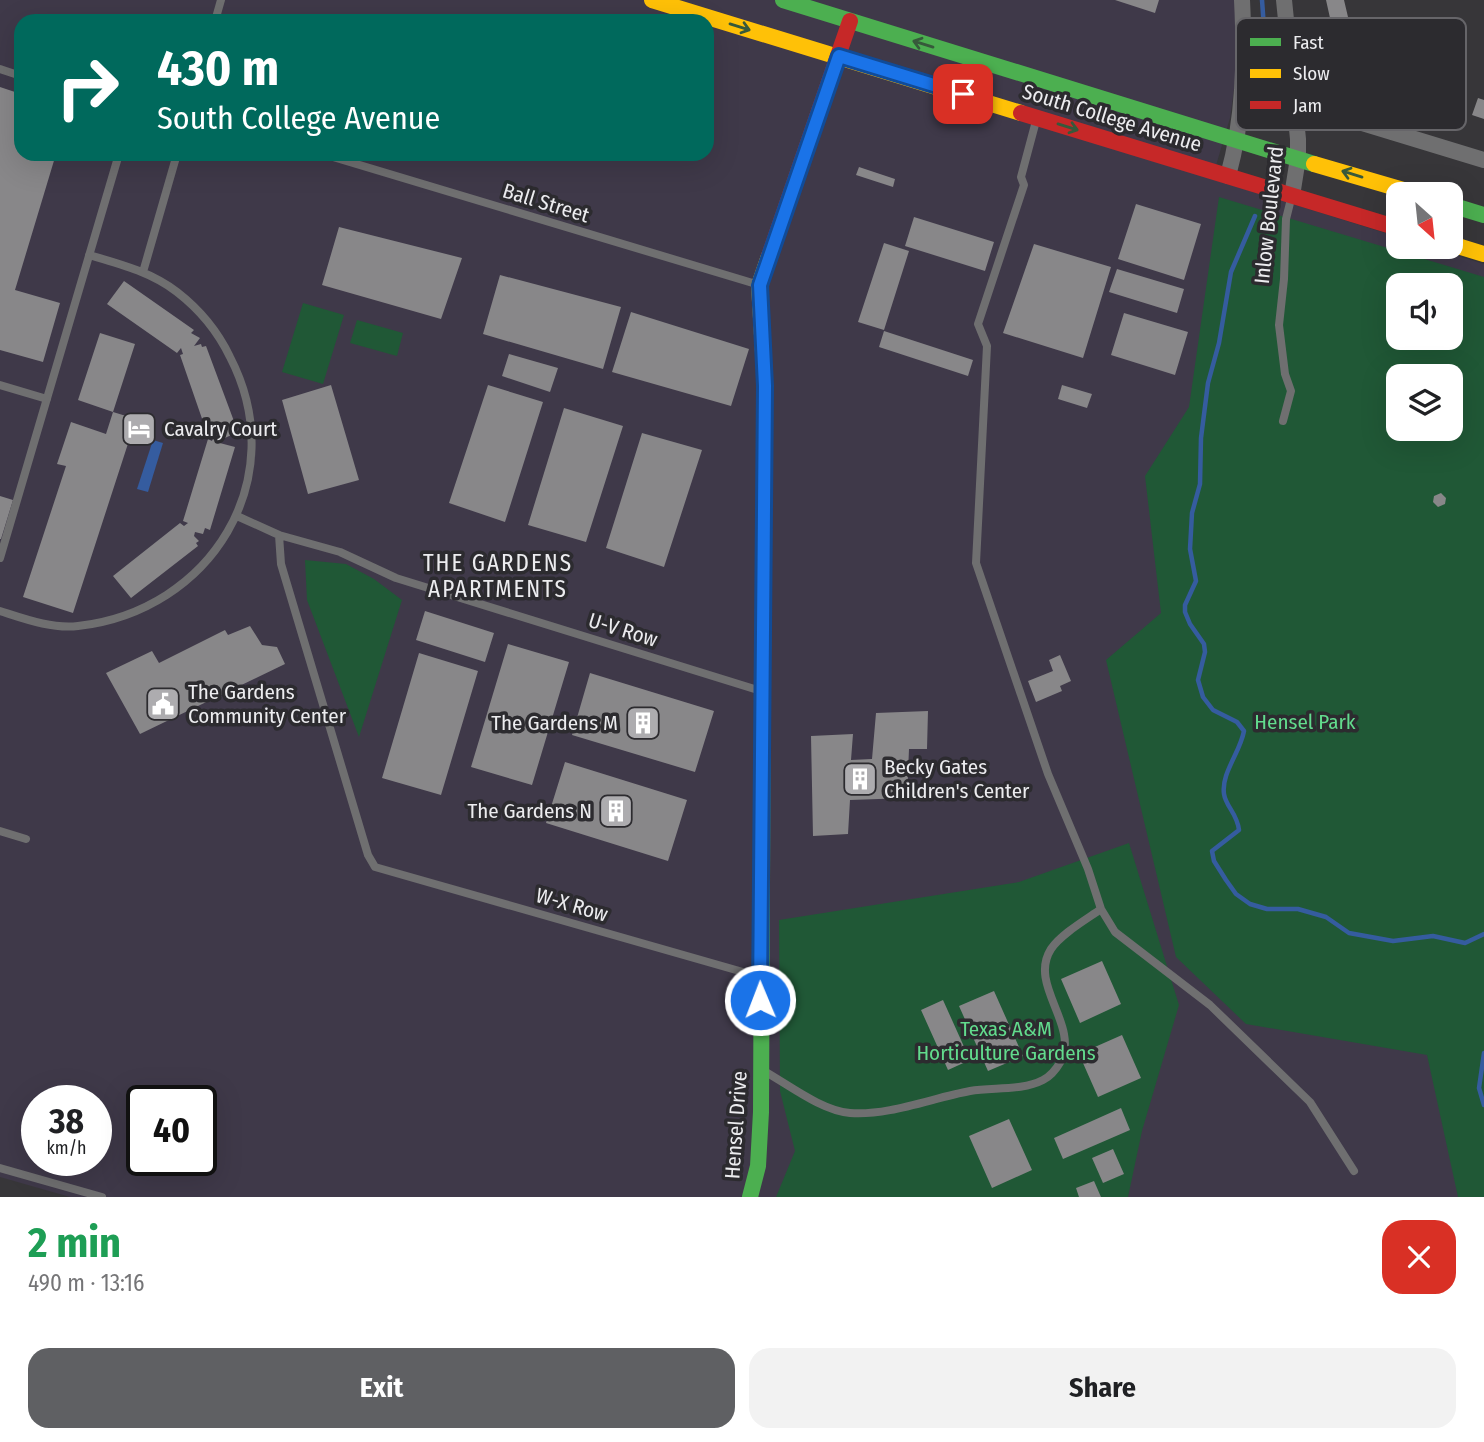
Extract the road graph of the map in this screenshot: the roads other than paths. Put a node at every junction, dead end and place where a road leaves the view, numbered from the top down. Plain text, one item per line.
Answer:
1 (652, 0) edge
2 (783, 0) edge
3 (1242, 0) edge
4 (1283, 0) edge
5 (699, 14) edge
6 (1243, 18) edge
7 (1285, 18) edge
8 (714, 19) edge
9 (850, 21) junction
10 (839, 56) junction
11 (1042, 100) junction
12 (1239, 130) edge
13 (1296, 130) edge
14 (1385, 130) edge
15 (1238, 142) junction
16 (1298, 158) junction
17 (1484, 160) edge
18 (117, 161) edge
19 (175, 161) edge
20 (346, 161) edge
21 (1228, 176) junction
22 (1386, 185) edge
23 (1292, 196) junction
24 (1463, 209) edge
25 (1484, 215) edge
26 (1386, 224) edge
27 (1463, 248) edge
28 (1484, 254) edge
29 (89, 255) junction
30 (143, 272) junction
31 (760, 285) junction
32 (0, 385) edge
33 (47, 399) junction
34 (1283, 421) dead end
35 (237, 516) junction
36 (279, 535) junction
37 (0, 558) edge
38 (0, 611) edge
39 (762, 691) junction
40 (0, 831) edge
41 (26, 839) dead end
42 (1101, 909) junction
43 (760, 977) junction
44 (762, 1070) junction
45 (0, 1168) edge
46 (1354, 1171) dead end
47 (102, 1197) edge
48 (750, 1197) edge

1 -> 5 main road, South College Avenue
2 - 9 main road, South College Avenue
3 - 6 street, Inlow Boulevard
4 - 7 street, Inlow Boulevard
8 -> 10 main road, South College Avenue
9 - 10 main road, Hensel Drive
11 -> 9 main road, South College Avenue
10 - 11 main road, South College Avenue
10 - 31 main road, Hensel Drive
11 - 15 main road, South College Avenue
11 -> 21 main road, South College Avenue
11 - 42 lane
12 - 15 street, Inlow Boulevard
13 - 16 street, Inlow Boulevard
14 - 17 street
15 - 16 main road, South College Avenue
15 - 21 street, Inlow Boulevard
22 -> 16 main road, South College Avenue
16 - 23 street, Inlow Boulevard
18 - 29 lane
19 - 30 lane
20 - 31 lane, Ball Street
21 - 23 main road, South College Avenue
23 - 26 main road, South College Avenue
23 - 34 lane, Inlow Boulevard
24 - 25 main road
27 - 28 main road
29 - 30 lane
29 - 33 lane
30 - 35 lane
31 - 39 main road, Hensel Drive
32 - 33 lane
33 - 37 lane
35 - 36 lane, U-V Row
35 - 38 lane
36 - 39 lane, U-V Row
36 - 43 lane, W-X Row
39 - 43 main road, Hensel Drive
40 - 41 lane
42 - 44 lane
42 - 46 lane
43 - 44 main road, Hensel Drive
44 - 48 main road, Hensel Drive
45 - 47 lane

